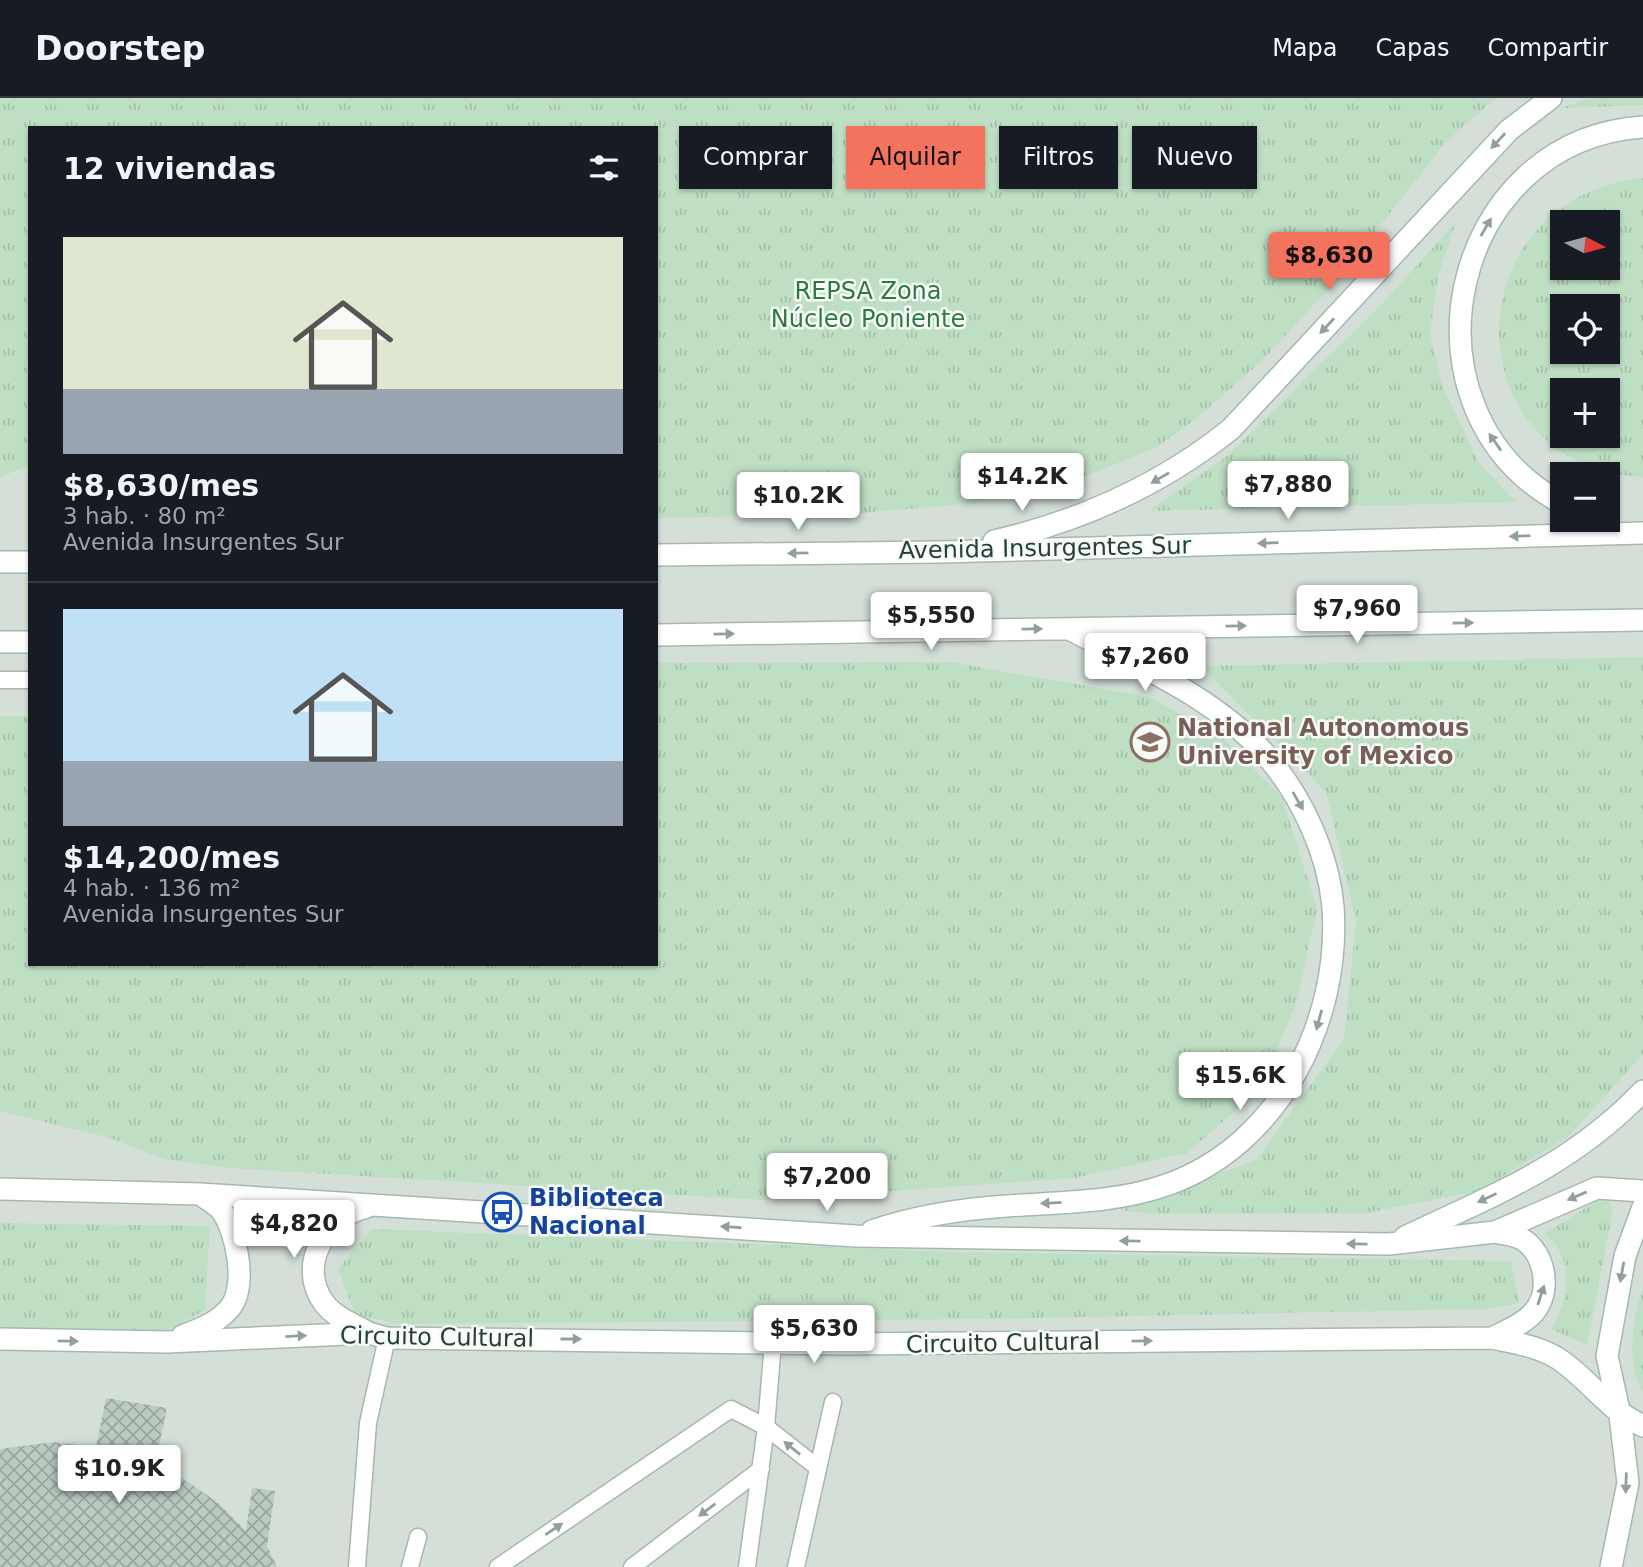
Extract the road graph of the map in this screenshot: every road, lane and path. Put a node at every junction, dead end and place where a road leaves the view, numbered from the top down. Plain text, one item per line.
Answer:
1 (1551, 98) edge
2 (1643, 127) edge
3 (1550, 495) edge
4 (1620, 527) edge
5 (1640, 533) edge
6 (940, 552) junction
7 (658, 555) edge
8 (0, 562) edge
9 (28, 562) edge
10 (1643, 620) edge
11 (1069, 629) junction
12 (658, 635) edge
13 (0, 642) edge
14 (28, 642) edge
15 (0, 680) edge
16 (28, 680) edge
17 (1643, 1091) edge
18 (0, 1189) edge
19 (1643, 1191) edge
20 (200, 1194) junction
21 (379, 1204) junction
22 (1643, 1207) edge
23 (1495, 1232) junction
24 (856, 1236) junction
25 (1389, 1244) junction
26 (378, 1336) junction
27 (1492, 1338) junction
28 (0, 1339) edge
29 (167, 1342) junction
30 (773, 1342) junction
31 (833, 1402) dead end
32 (1620, 1415) junction
33 (1643, 1426) edge
34 (766, 1427) junction
35 (818, 1468) junction
36 (761, 1469) junction
37 (418, 1537) dead end
38 (357, 1567) edge
39 (410, 1567) edge
40 (498, 1567) edge
41 (632, 1567) edge
42 (747, 1567) edge
43 (796, 1567) edge
44 (1611, 1567) edge

1 -> 6 street
3 -> 2 street
4 - 5 street
5 -> 6 street, Avenida Insurgentes Sur
6 -> 7 street, Avenida Insurgentes Sur
8 - 9 street
11 -> 10 street
12 -> 11 street
11 -> 24 street
13 - 14 street
15 - 16 lane
17 -> 25 street
18 - 20 street
19 -> 23 street
20 - 21 street
20 - 29 street
24 -> 21 street
21 - 26 street
22 -> 32 street
23 - 25 street
27 -> 23 street
25 -> 24 street
29 -> 26 street, Circuito Cultural
26 -> 30 street, Circuito Cultural
26 - 38 lane
30 -> 27 street, Circuito Cultural
27 - 32 street, Circuito Cultural
28 -> 29 street, Circuito Cultural
30 - 34 lane
31 - 35 lane
32 - 33 street, Circuito Cultural
32 -> 44 street
35 -> 34 lane
34 - 36 lane
40 -> 34 lane
35 - 43 lane
36 -> 41 lane
36 - 42 lane
37 - 39 lane

